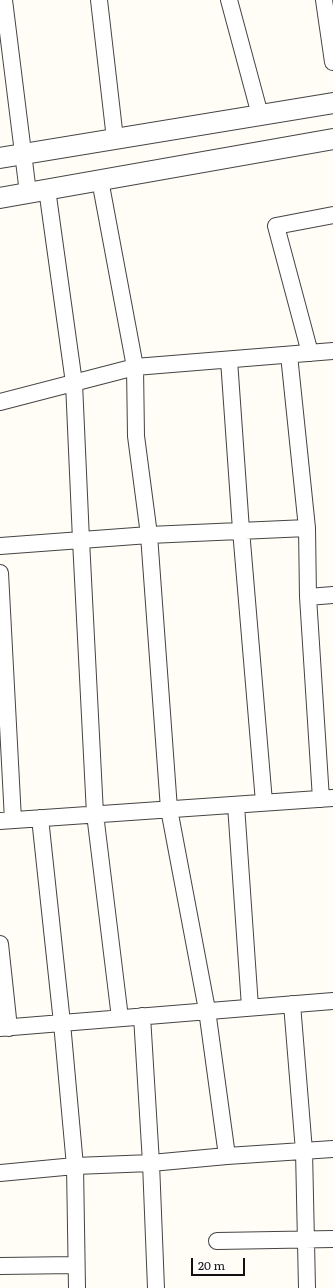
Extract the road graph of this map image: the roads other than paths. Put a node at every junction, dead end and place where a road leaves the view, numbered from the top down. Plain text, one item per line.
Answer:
1 (4, 0) edge
2 (100, 0) edge
3 (229, 0) edge
4 (324, 0) edge
5 (333, 62) edge
6 (333, 103) edge
7 (260, 115) junction
8 (115, 139) junction
9 (333, 140) edge
10 (23, 154) junction
11 (0, 158) edge
12 (100, 180) junction
13 (37, 191) junction
14 (0, 198) edge
15 (333, 214) edge
16 (333, 351) edge
17 (310, 353) junction
18 (289, 355) junction
19 (229, 360) junction
20 (135, 367) junction
21 (74, 383) junction
22 (0, 402) edge
23 (307, 528) junction
24 (241, 530) junction
25 (149, 535) junction
26 (81, 540) junction
27 (0, 546) edge
28 (0, 573) edge
29 (333, 595) edge
30 (308, 597) junction
31 (2, 670) edge
32 (327, 798) edge
33 (264, 802) junction
34 (236, 804) junction
35 (169, 809) junction
36 (95, 814) junction
37 (40, 818) junction
38 (7, 820) edge
39 (0, 944) edge
40 (333, 1001) edge
41 (292, 1004) junction
42 (250, 1007) junction
43 (207, 1010) junction
44 (142, 1016) junction
45 (120, 1018) junction
46 (62, 1023) junction
47 (5, 1028) edge
48 (333, 1149) edge
49 (304, 1151) junction
50 (227, 1156) junction
51 (151, 1162) junction
52 (74, 1166) junction
53 (0, 1173) edge
54 (307, 1239) junction
55 (333, 1239) edge
56 (217, 1241) dead end
57 (76, 1265) junction
58 (0, 1266) edge
59 (77, 1288) edge
60 (156, 1288) edge
61 (307, 1288) edge

1 - 10 street
2 - 8 street
3 - 7 street
4 - 5 street
6 - 7 street
7 - 8 street
8 - 10 street
9 - 12 street
10 - 11 street
10 - 13 street
12 - 13 street
12 - 20 street
13 - 14 street
13 - 21 street
15 - 17 street
16 - 17 street
17 - 18 street
18 - 19 street
18 - 23 street
19 - 20 street
19 - 24 street
20 - 21 street
20 - 25 street
21 - 22 street
21 - 26 street
23 - 24 street
23 - 30 street
24 - 25 street
24 - 33 street
25 - 26 street
25 - 35 street
26 - 27 street
26 - 36 street
28 - 31 street
29 - 30 street
30 - 32 street
31 - 38 street
32 - 33 street
33 - 34 street
34 - 35 street
34 - 42 street
35 - 36 street
35 - 43 street
36 - 37 street
36 - 45 street
37 - 38 street
37 - 46 street
39 - 47 street
40 - 41 street
41 - 42 street
41 - 49 street
42 - 43 street
43 - 44 street
43 - 50 street
44 - 45 street
44 - 51 street
45 - 46 street
46 - 47 street
46 - 52 street
48 - 49 street
49 - 50 street
49 - 54 street
50 - 51 street
51 - 52 street
51 - 60 street
52 - 53 street
52 - 57 street
54 - 55 street
54 - 56 street
54 - 61 street
57 - 58 street
57 - 59 street

